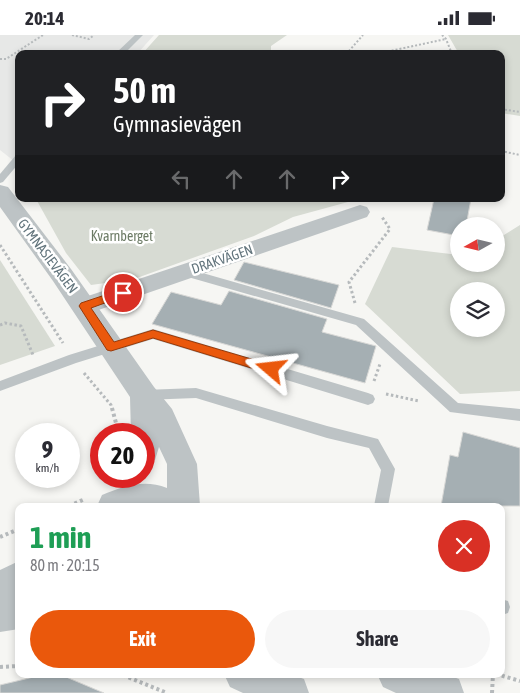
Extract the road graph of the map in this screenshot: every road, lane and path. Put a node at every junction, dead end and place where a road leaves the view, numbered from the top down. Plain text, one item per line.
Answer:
1 (43, 35) edge
2 (72, 35) edge
3 (94, 35) edge
4 (139, 35) edge
5 (363, 35) edge
6 (442, 35) edge
7 (446, 39) junction
8 (20, 50) edge
9 (124, 50) edge
10 (350, 50) edge
11 (395, 50) edge
12 (450, 50) edge
13 (15, 53) edge
14 (0, 59) edge
15 (505, 110) edge
16 (520, 112) edge
17 (505, 152) edge
18 (520, 155) edge
19 (15, 162) edge
20 (0, 180) edge
21 (0, 192) edge
22 (360, 212) joint
23 (0, 245) edge
24 (185, 272) junction
25 (84, 306) junction
26 (360, 321) junction
27 (0, 325) edge
28 (386, 345) junction
29 (111, 347) junction
30 (73, 359) junction
31 (40, 372) junction
32 (0, 386) edge
33 (144, 395) junction
34 (369, 395) junction
35 (456, 408) junction
36 (520, 415) edge
37 (116, 423) edge
38 (146, 423) edge
39 (117, 495) edge
40 (82, 503) edge
41 (164, 503) edge
42 (184, 503) edge
43 (382, 503) edge
44 (15, 531) edge
45 (0, 537) edge
46 (15, 581) edge
47 (0, 591) edge
48 (15, 612) edge
49 (0, 614) edge
50 (15, 666) edge
51 (0, 667) edge
52 (505, 677) edge
53 (130, 678) edge
54 (253, 678) edge
55 (406, 678) edge
56 (494, 678) edge
57 (520, 681) edge
58 (167, 693) edge
59 (290, 693) edge
60 (445, 693) edge
61 (492, 693) edge

1 - 8 path
2 - 3 path
4 - 9 lane
5 - 10 path
6 - 7 path
7 - 11 path
7 - 12 path
13 - 14 path
15 - 16 path
17 - 18 path
19 - 20 lane
21 - 25 street, GYMNASIEVÄGEN
22 - 24 street, DRAKVÄGEN
22 - 26 path
23 - 30 path
24 - 25 street, DRAKVÄGEN
24 - 26 lane
25 - 29 street, GYMNASIEVÄGEN
26 - 28 lane
27 - 31 path
28 - 34 path
28 - 35 lane
29 - 30 lane
29 - 33 street, GYMNASIEVÄGEN
29 - 34 lane
30 - 31 lane
30 - 37 path
31 - 32 lane
33 - 38 street, GYMNASIEVÄGEN
33 - 42 street, GYMNASIEVÄGEN
33 - 43 lane
34 - 35 path
35 - 36 lane
39 - 40 path
39 - 41 street
44 - 45 path
46 - 47 street
48 - 49 street
50 - 51 path
52 - 57 path
53 - 58 path
54 - 59 street
55 - 60 street
56 - 61 path

